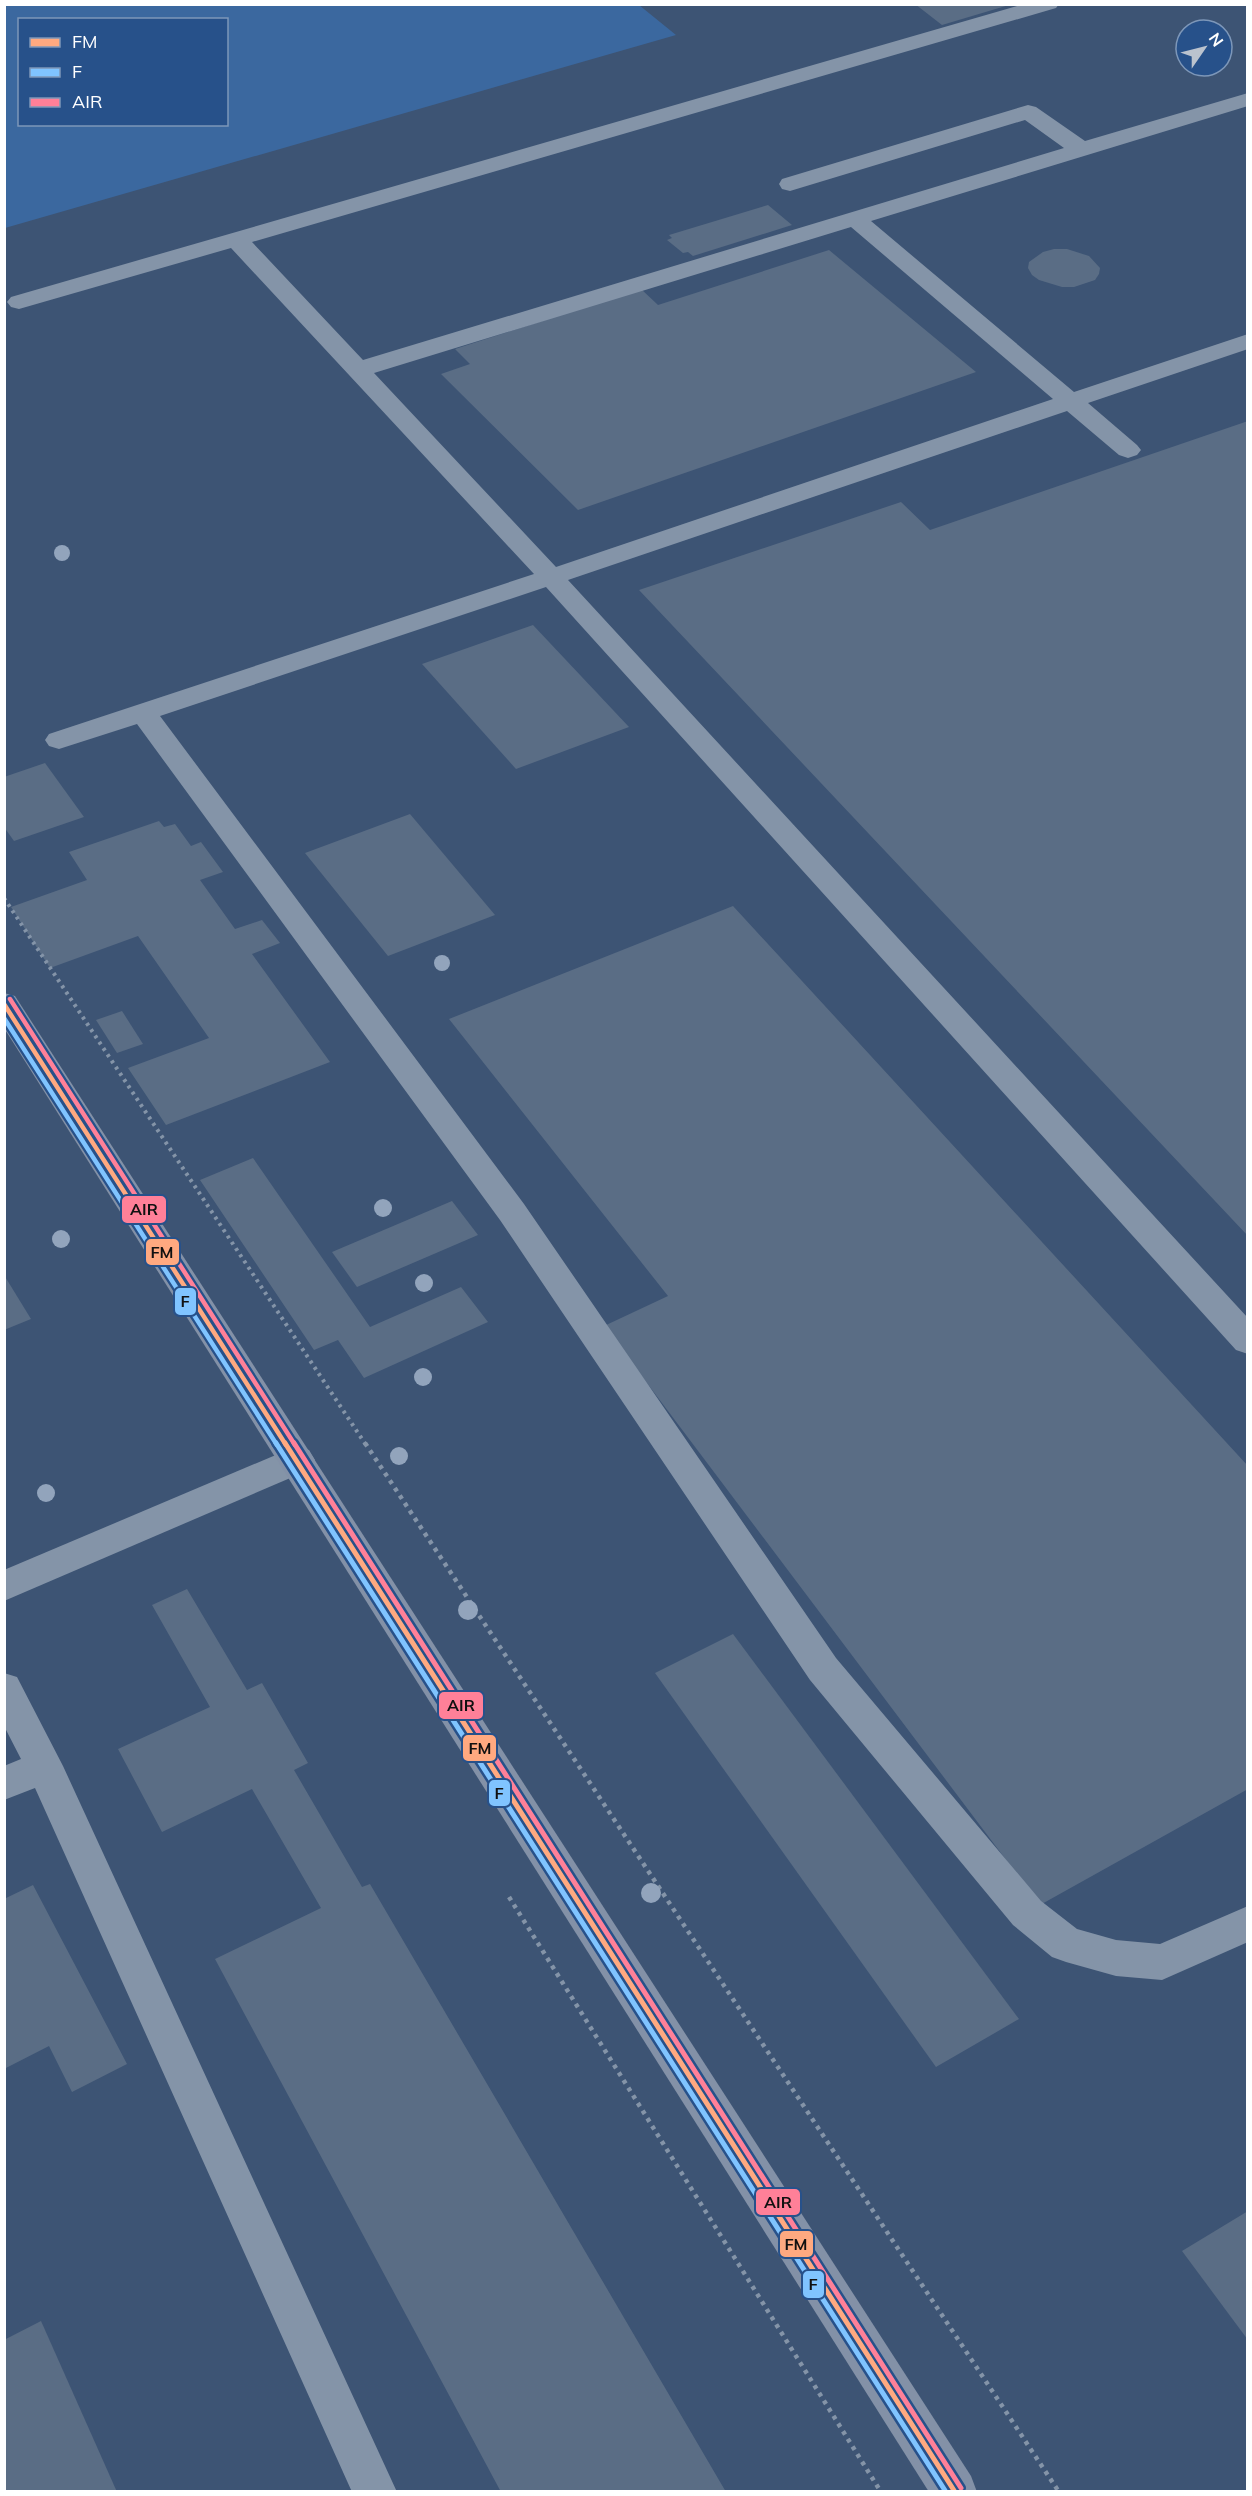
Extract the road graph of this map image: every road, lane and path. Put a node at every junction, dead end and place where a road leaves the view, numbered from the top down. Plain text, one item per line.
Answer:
1 (1049, 4) edge
2 (1248, 99) edge
3 (1081, 149) junction
4 (790, 184) dead end
5 (854, 218) junction
6 (236, 239) junction
7 (19, 302) dead end
8 (1248, 341) edge
9 (357, 370) junction
10 (1070, 401) junction
11 (1128, 450) dead end
12 (551, 577) junction
13 (143, 712) junction
14 (59, 740) dead end
15 (4, 898) edge
16 (4, 1003) edge
17 (1248, 1341) edge
18 (297, 1460) junction
19 (4, 1586) edge
20 (4, 1688) edge
21 (44, 1766) junction
22 (4, 1784) edge
23 (1248, 1923) edge
24 (375, 2492) edge
25 (955, 2492) edge
26 (1059, 2492) edge

1 - 6 lane
2 - 3 lane
3 - 4 lane
3 - 5 lane
5 - 9 lane
5 - 10 lane
6 - 7 lane
6 - 9 lane
8 - 10 lane
9 - 12 lane
10 - 11 lane
10 - 12 lane
12 - 13 lane
12 - 17 lane
13 - 14 lane
13 - 23 lane
15 - 26 path
16 - 18 main road
18 - 19 lane
18 - 25 main road
20 - 21 lane
21 - 22 lane
21 - 24 lane

